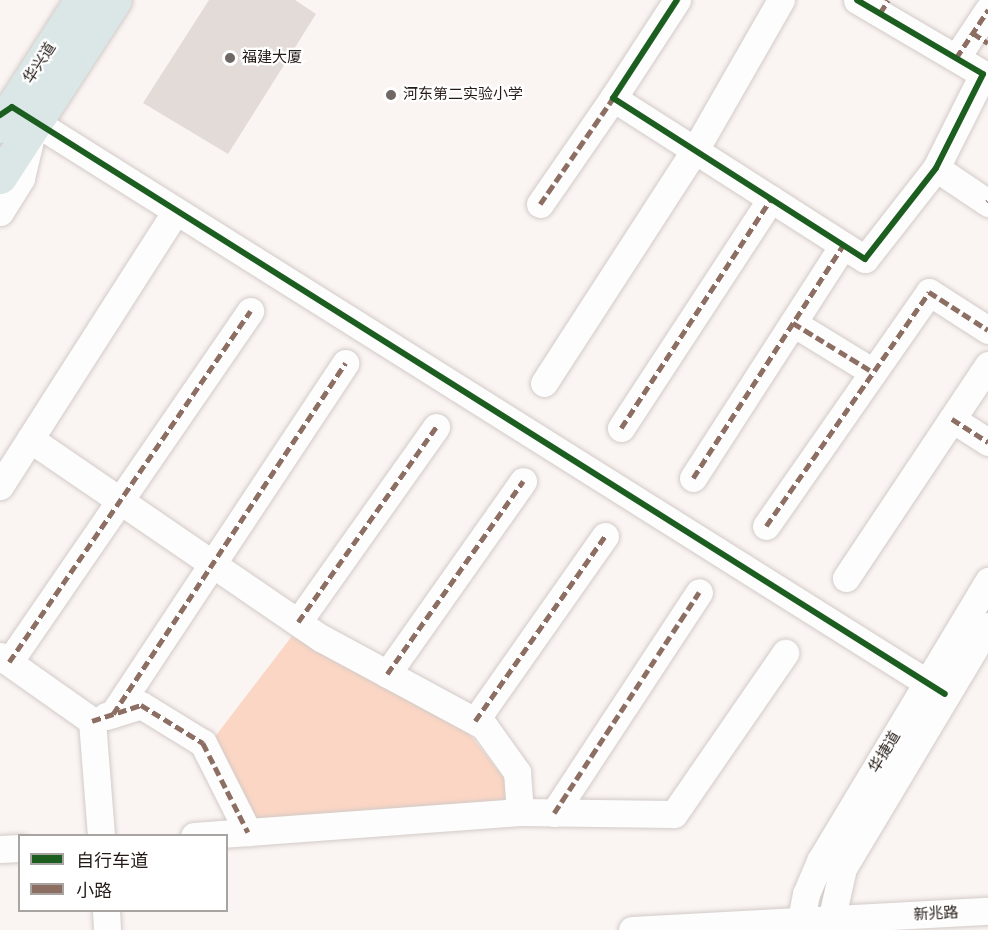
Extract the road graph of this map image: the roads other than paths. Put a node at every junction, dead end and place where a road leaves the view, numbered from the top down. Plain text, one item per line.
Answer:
1 (81, 0) edge
2 (115, 0) edge
3 (677, 0) edge
4 (781, 0) edge
5 (875, 4) edge
6 (988, 10) edge
7 (980, 38) edge
8 (956, 58) junction
9 (613, 98) junction
10 (9, 118) edge
11 (695, 150) junction
12 (936, 168) junction
13 (0, 177) edge
14 (771, 199) junction
15 (988, 202) edge
16 (540, 204) dead end
17 (0, 212) edge
18 (175, 212) junction
19 (843, 245) junction
20 (250, 311) dead end
21 (793, 323) junction
22 (988, 330) edge
23 (345, 363) dead end
24 (988, 365) edge
25 (873, 372) junction
26 (544, 383) dead end
27 (952, 419) junction
28 (436, 427) dead end
29 (621, 428) dead end
30 (30, 439) junction
31 (988, 442) edge
32 (693, 478) dead end
33 (523, 481) dead end
34 (0, 486) edge
35 (120, 501) junction
36 (766, 526) dead end
37 (605, 536) dead end
38 (212, 564) junction
39 (846, 578) dead end
40 (988, 581) edge
41 (699, 592) dead end
42 (298, 622) junction
43 (988, 626) edge
44 (785, 653) dead end
45 (979, 657) edge
46 (5, 659) edge
47 (387, 674) junction
48 (935, 688) junction
49 (102, 717) junction
50 (475, 722) junction
51 (520, 812) junction
52 (554, 813) junction
53 (248, 832) junction
54 (100, 834) edge
55 (221, 834) edge
56 (18, 848) edge
57 (0, 849) edge
58 (988, 911) edge
59 (106, 912) edge
60 (829, 925) edge
61 (800, 926) edge
62 (107, 930) edge
63 (632, 930) edge
64 (979, 930) edge
65 (988, 930) edge

1 - 10 main road, 华兴道
2 - 10 main road, 华兴道
3 - 9 street
4 - 11 street
5 - 8 street
6 - 7 street
7 - 8 street
8 - 12 street
9 - 11 street
9 - 16 street
10 - 13 main road, 华兴道
10 - 17 street, 华兴道
10 - 18 street
11 - 14 street
11 - 26 street
12 - 15 street
12 - 19 street
14 - 19 street
14 - 29 street
18 - 30 street
18 - 48 street
19 - 21 street
20 - 35 street
21 - 25 street
21 - 32 street
22 - 25 street
23 - 38 street
24 - 27 street
25 - 36 street
27 - 31 street
27 - 39 street
28 - 42 street
30 - 34 street
30 - 35 street
33 - 47 street
35 - 38 street
35 - 46 street
37 - 50 street
38 - 42 street
38 - 49 street
40 - 48 street, 华捷道
41 - 52 street
42 - 47 street
43 - 45 street, 华捷道
44 - 52 street
45 - 48 street, 华捷道
46 - 49 street
47 - 50 street
48 - 60 street, 华捷道
48 - 61 street, 华捷道
49 - 53 street
49 - 54 street
50 - 51 street
51 - 52 street
51 - 53 street
53 - 55 street
56 - 57 street
58 - 60 street, 新兆路
59 - 62 street
60 - 61 street, 新兆路
61 - 63 street, 新兆路
64 - 65 street, 新兆路

